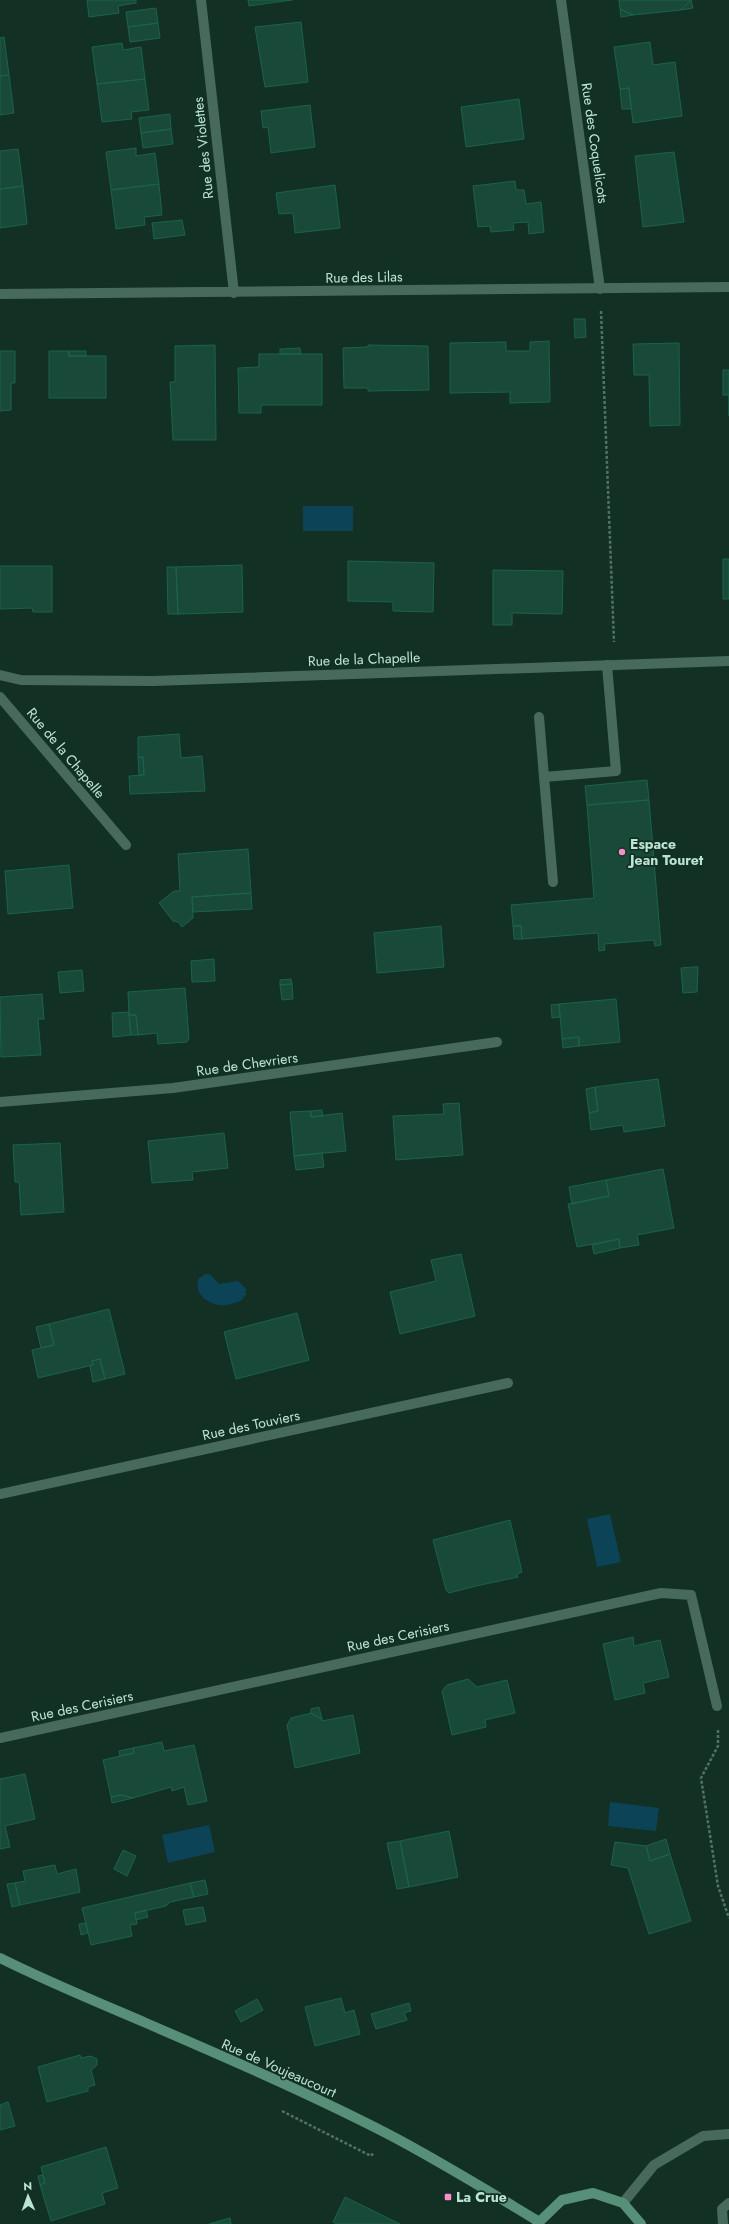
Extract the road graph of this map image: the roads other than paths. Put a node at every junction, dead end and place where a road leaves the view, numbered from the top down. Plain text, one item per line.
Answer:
1 (201, 0) edge
2 (561, 0) edge
3 (729, 287) edge
4 (600, 289) junction
5 (234, 293) junction
6 (0, 294) edge
7 (729, 661) edge
8 (611, 665) junction
9 (0, 675) edge
10 (0, 697) edge
11 (539, 718) dead end
12 (544, 777) junction
13 (126, 845) dead end
14 (553, 882) dead end
15 (497, 1042) dead end
16 (0, 1102) edge
17 (508, 1383) dead end
18 (0, 1494) edge
19 (717, 1706) road end
20 (0, 1738) edge
21 (0, 1958) edge
22 (729, 2134) edge
23 (729, 2202) edge
24 (623, 2203) junction
25 (537, 2222) edge
26 (641, 2224) edge
27 (722, 2224) edge

1 - 5 street, Rue des Violettes
2 - 4 street, Rue des Coquelicots
3 - 4 street, Rue des Lilas
4 - 5 street, Rue des Lilas
5 - 6 street, Rue des Lilas
7 - 8 street, Rue de la Chapelle
8 - 9 street, Rue de la Chapelle
8 - 12 street
10 - 13 street, Rue de la Chapelle
11 - 12 street
12 - 14 street
15 - 16 street, Rue de Chevriers
17 - 18 street, Rue des Touviers
19 - 20 street, Rue des Cerisiers
21 - 25 main road, Rue de Voujeaucourt
22 - 24 street
23 - 27 street
24 - 25 main road
24 - 26 main road

